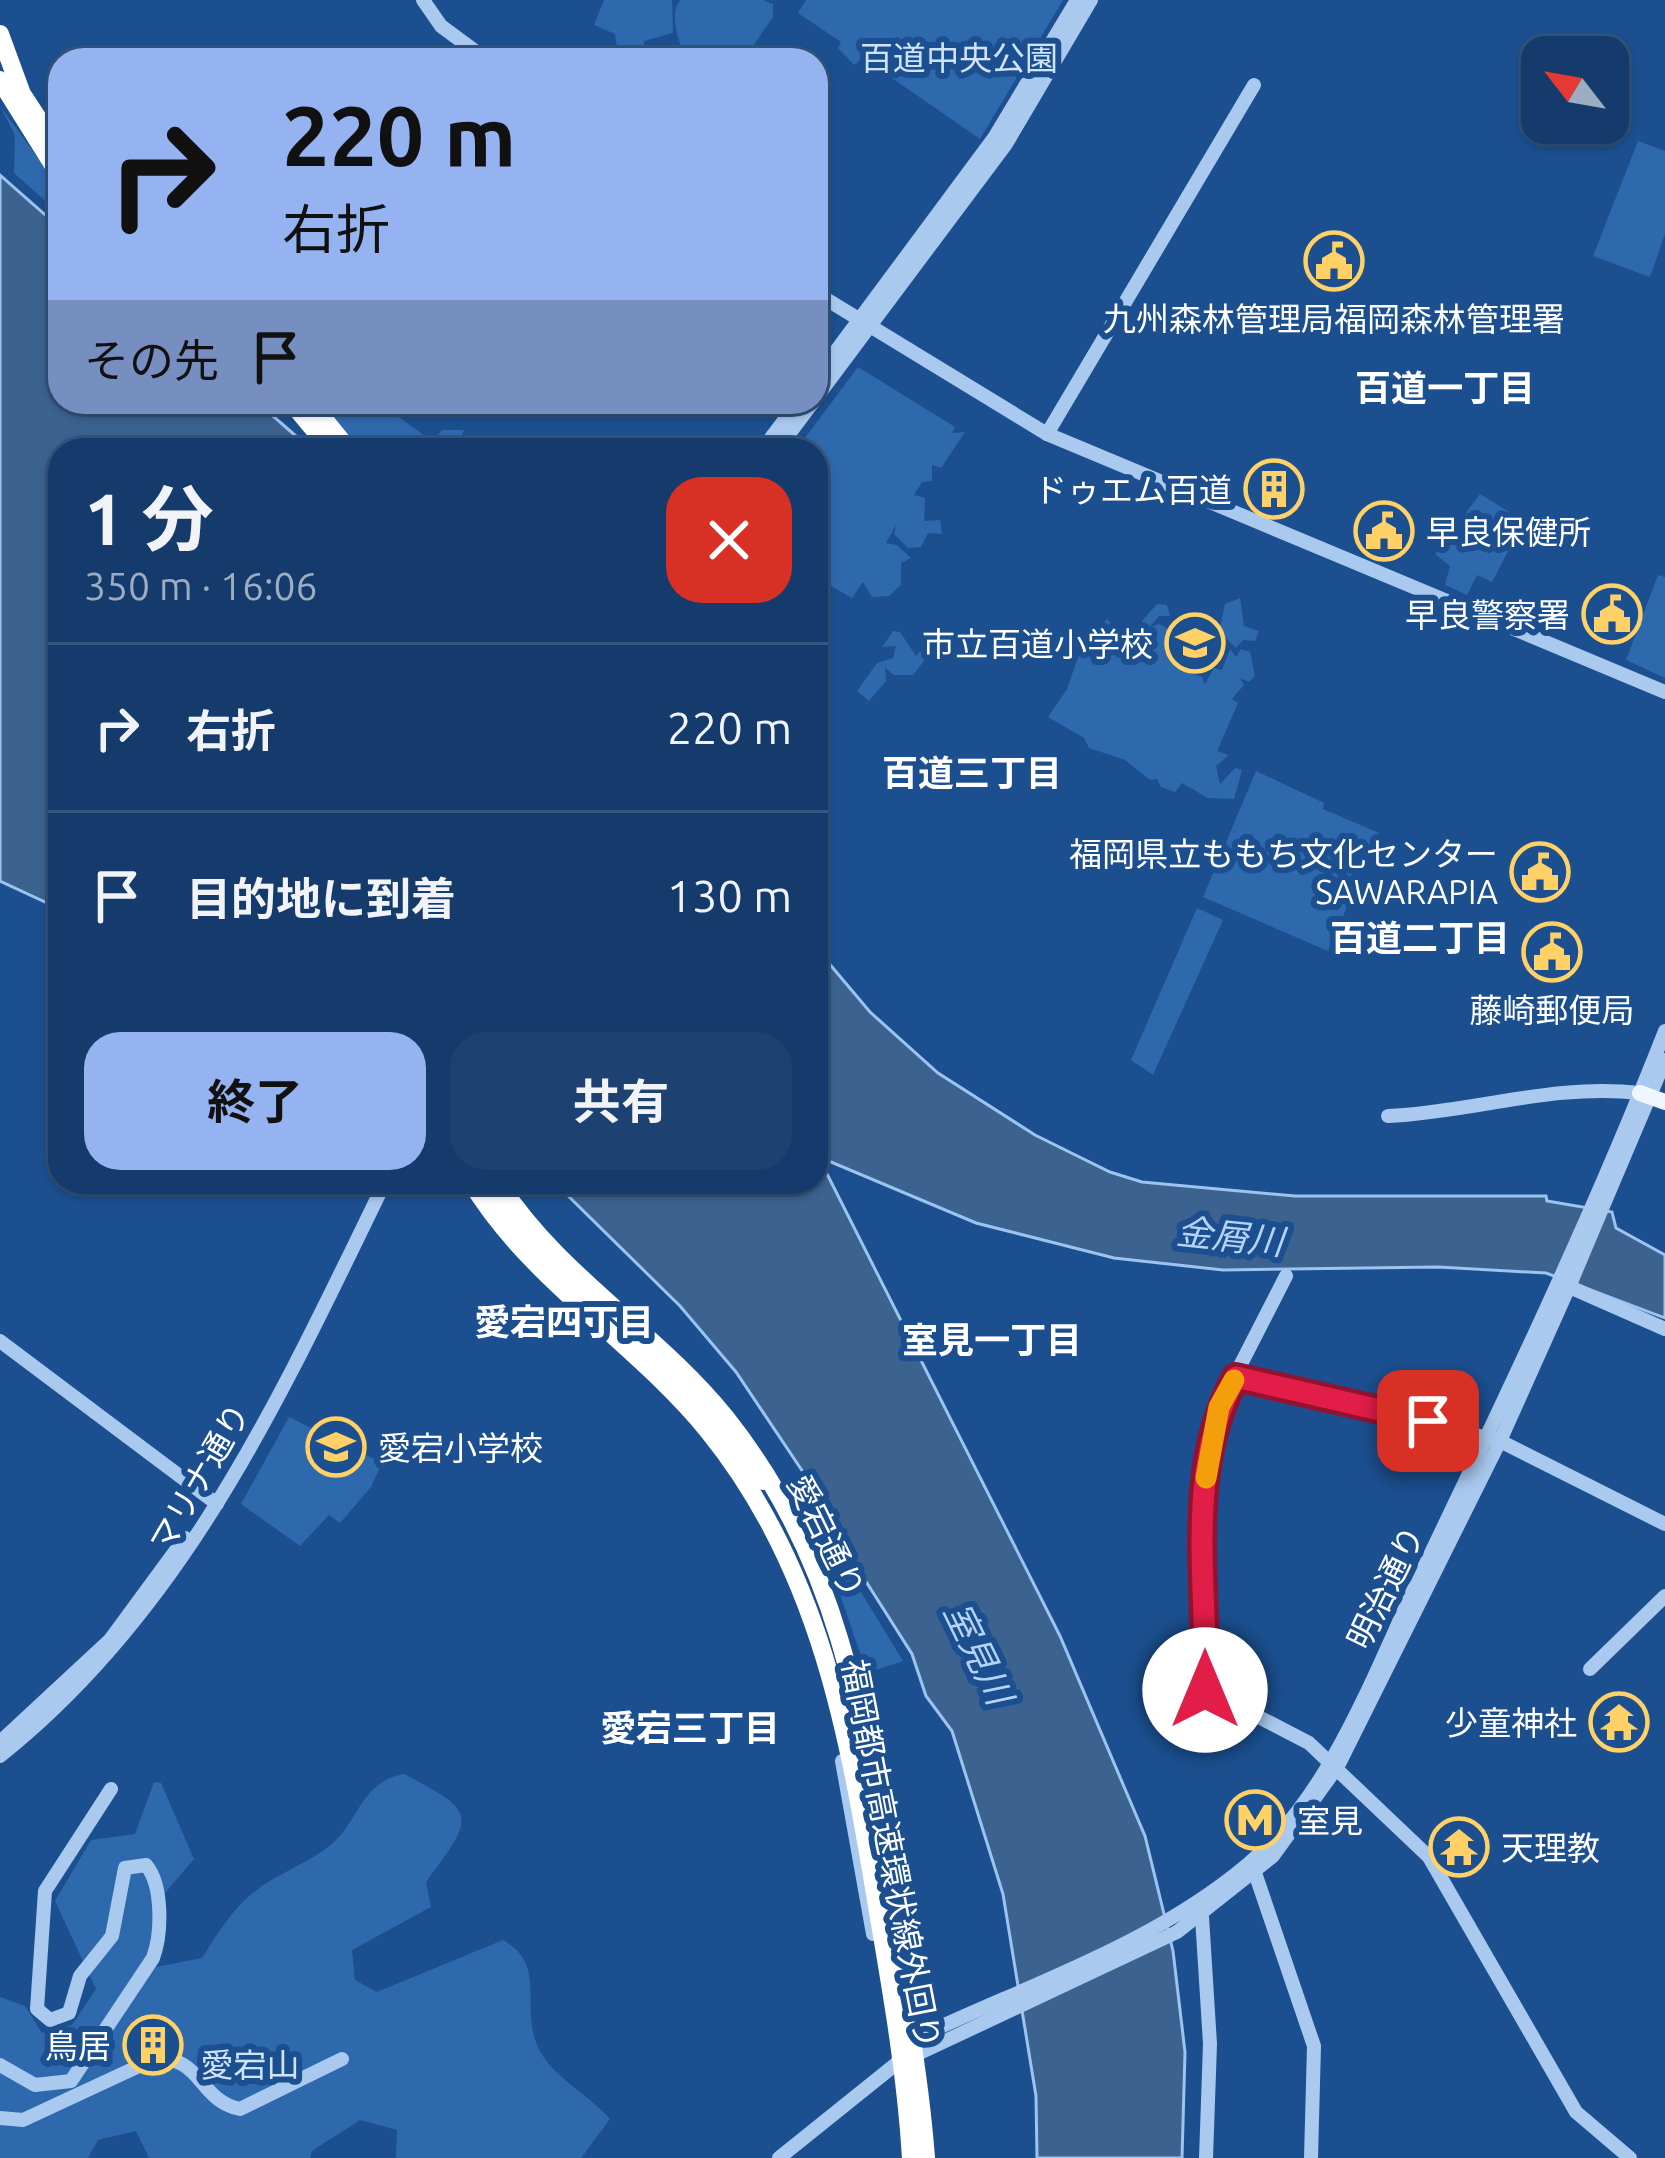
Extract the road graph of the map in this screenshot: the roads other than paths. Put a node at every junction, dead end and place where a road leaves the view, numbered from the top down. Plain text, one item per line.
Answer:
1 (423, 0) edge
2 (1077, 0) edge
3 (1091, 0) edge
4 (0, 34) edge
5 (471, 48) edge
6 (0, 80) edge
7 (1254, 85) dead end
8 (48, 134) edge
9 (48, 157) edge
10 (828, 301) edge
11 (864, 324) junction
12 (828, 364) edge
13 (828, 379) edge
14 (301, 414) edge
15 (320, 414) edge
16 (1047, 434) junction
17 (321, 438) edge
18 (339, 438) edge
19 (1665, 692) edge
20 (1665, 1031) edge
21 (1665, 1060) edge
22 (1652, 1097) edge
23 (1388, 1116) dead end
24 (374, 1194) edge
25 (482, 1194) edge
26 (482, 1194) edge
27 (501, 1194) edge
28 (503, 1194) edge
29 (503, 1194) edge
30 (1286, 1276) dead end
31 (1564, 1285) junction
32 (1665, 1329) edge
33 (0, 1341) edge
34 (1236, 1377) junction
35 (1494, 1440) junction
36 (213, 1502) junction
37 (783, 1502) junction
38 (1665, 1524) edge
39 (1665, 1596) edge
40 (1590, 1669) dead end
41 (0, 1742) edge
42 (0, 1756) edge
43 (1333, 1762) junction
44 (111, 1790) dead end
45 (1253, 1868) junction
46 (1202, 1917) junction
47 (1171, 1927) junction
48 (912, 2048) junction
49 (342, 2059) dead end
50 (896, 2064) junction
51 (0, 2065) edge
52 (0, 2118) edge
53 (779, 2158) edge
54 (910, 2158) edge
55 (927, 2158) edge
56 (1206, 2158) edge
57 (1312, 2158) edge
58 (1630, 2158) edge

1 - 5 street
2 - 11 street
3 - 11 street
4 - 8 highway
6 - 9 highway
7 - 16 street
10 - 11 street
11 - 12 street
11 - 13 street
11 - 16 street
14 - 17 highway
15 - 18 highway
16 - 19 street
20 - 22 street, 明治通り
21 - 22 street, 明治通り
22 - 23 street
22 - 31 street, 明治通り, bridge
24 - 36 street, マリナ通り
25 - 50 street, 愛宕通り
26 - 54 highway, 福岡都市高速環状線外回り, bridge
27 - 37 highway, bridge
28 - 37 street, 愛宕通り
29 - 55 highway, bridge
30 - 34 street
31 - 32 street
31 - 35 street, 明治通り
33 - 36 street
34 - 35 street
34 - 43 street
35 - 38 street
35 - 43 street, 明治通り
36 - 41 street, マリナ通り
36 - 42 street, マリナ通り
37 - 48 street, 愛宕通り
39 - 40 street
43 - 45 street, 明治通り
43 - 58 street
44 - 51 street
45 - 46 street, 明治通り
45 - 47 street, 明治通り
45 - 57 street
46 - 47 street, 明治通り
46 - 56 street
47 - 48 street
48 - 50 street
48 - 55 street, 愛宕通り
49 - 52 street
50 - 53 street
50 - 54 street, 愛宕通り

